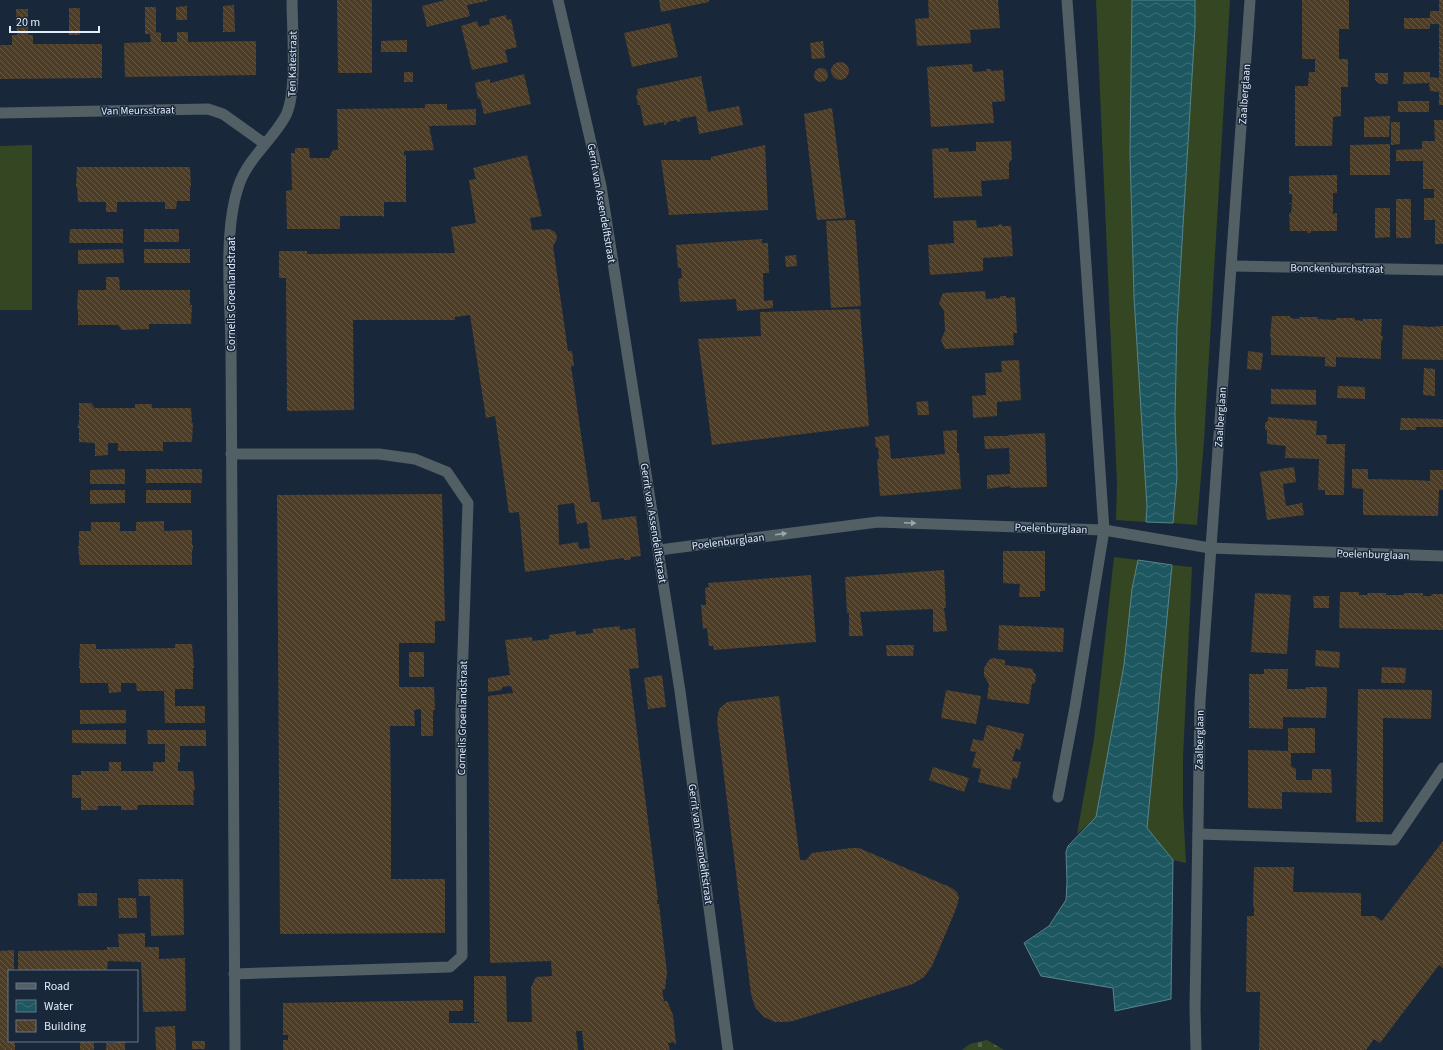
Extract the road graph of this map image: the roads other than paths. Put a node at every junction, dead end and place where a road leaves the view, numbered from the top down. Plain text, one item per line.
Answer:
1 (292, 0) edge
2 (558, 0) edge
3 (1067, 0) edge
4 (1250, 0) edge
5 (0, 113) edge
6 (265, 144) junction
7 (1232, 266) junction
8 (1443, 270) edge
9 (231, 454) junction
10 (1104, 530) junction
11 (1210, 548) junction
12 (659, 550) junction
13 (1443, 556) edge
14 (1443, 768) edge
15 (1058, 797) dead end
16 (1198, 834) junction
17 (234, 974) junction
18 (235, 1050) edge
19 (728, 1050) edge
20 (1196, 1050) edge

1 - 6 street, Ten Katestraat
2 - 12 street, Gerrit van Assendelftstraat
3 - 10 street
4 - 7 street, Zaalberglaan
5 - 6 street, Van Meursstraat
6 - 9 street, Cornelis Groenlandstraat
7 - 8 street, Bonckenburchstraat
7 - 11 street, Zaalberglaan
9 - 17 street, Cornelis Groenlandstraat
9 - 17 street, Cornelis Groenlandstraat
10 - 11 street, Poelenburglaan
12 -> 10 street, Poelenburglaan
10 - 15 street
11 - 13 street, Poelenburglaan
11 - 16 street, Zaalberglaan
12 - 19 street, Gerrit van Assendelftstraat
14 - 16 street
16 - 20 street, Zaalberglaan
17 - 18 street, Cornelis Groenlandstraat

